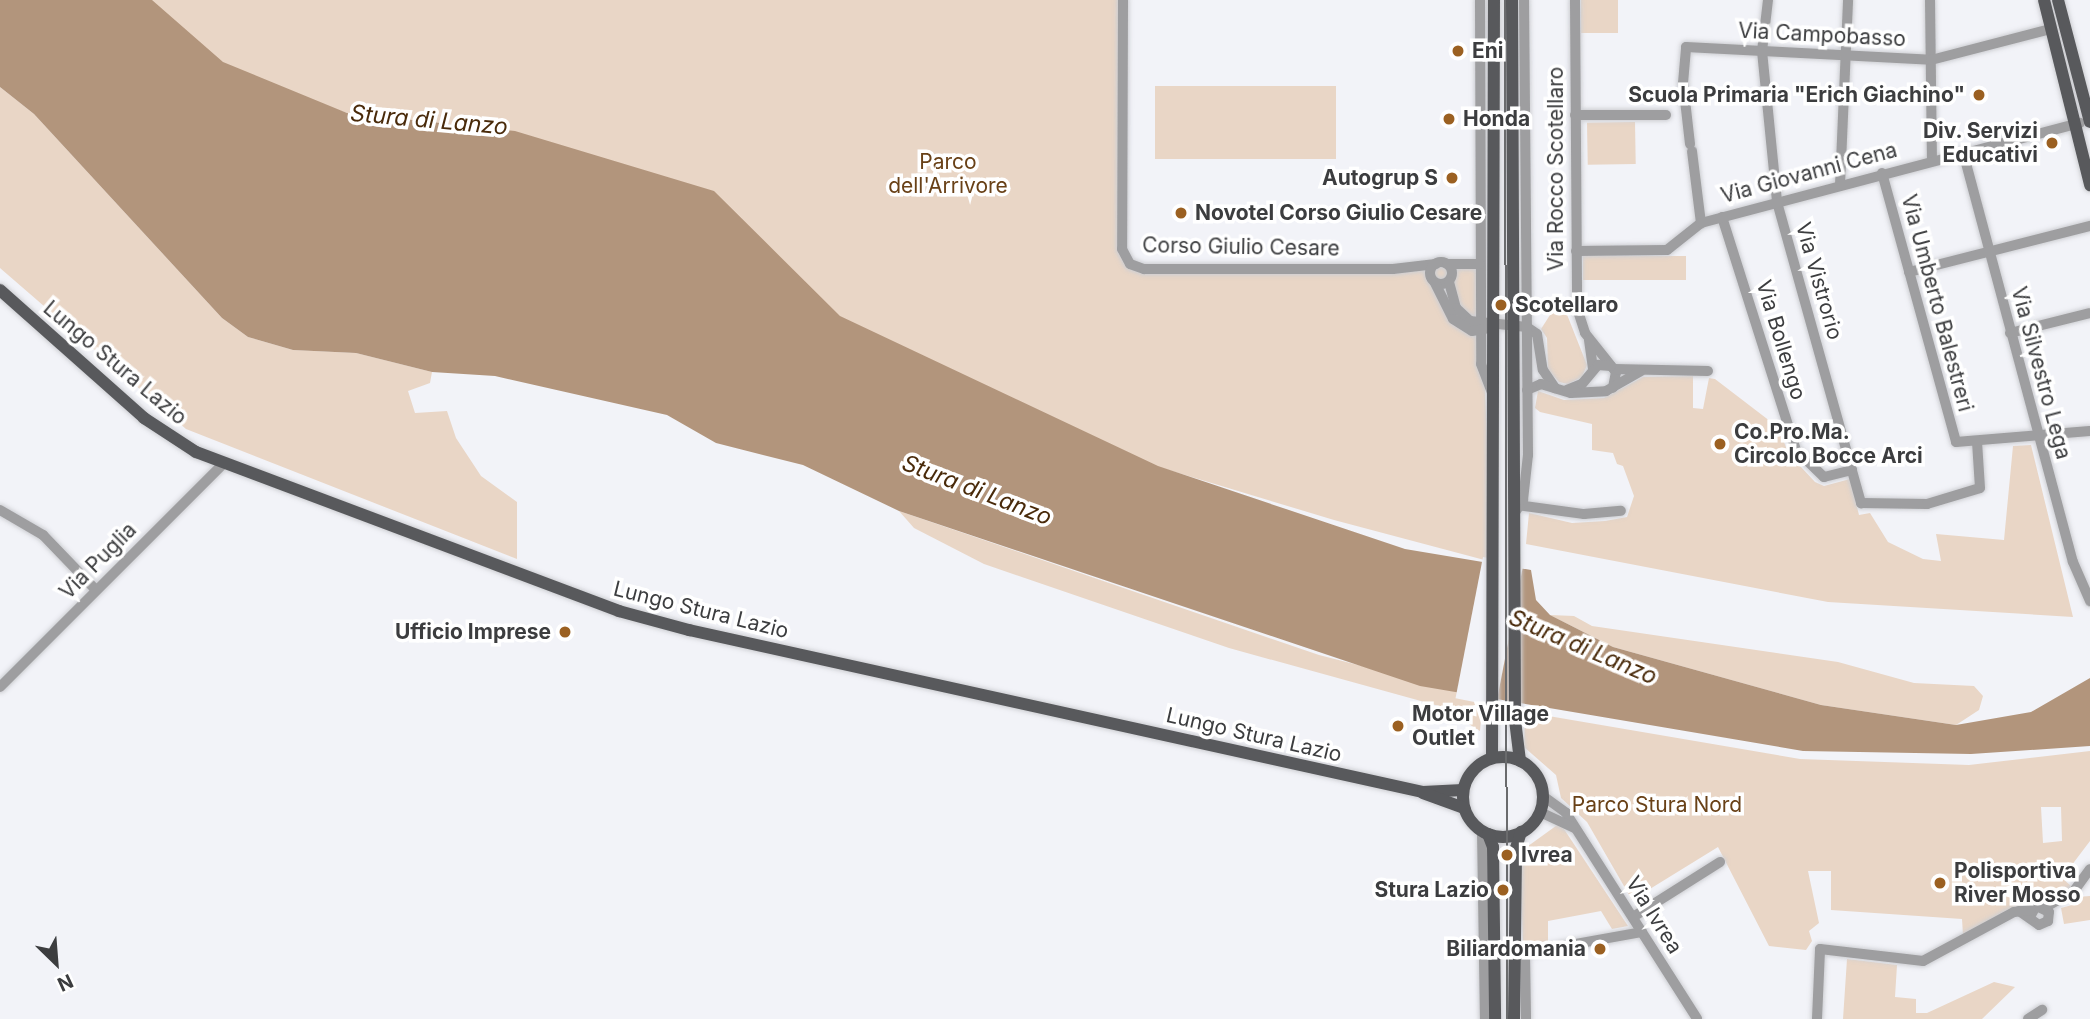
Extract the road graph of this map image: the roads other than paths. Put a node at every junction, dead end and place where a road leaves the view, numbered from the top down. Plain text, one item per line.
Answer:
1 (1123, 0) edge
2 (1480, 0) edge
3 (1494, 0) edge
4 (1512, 0) edge
5 (1524, 0) edge
6 (1575, 0) edge
7 (1768, 0) edge
8 (1848, 0) edge
9 (1930, 0) edge
10 (2044, 0) edge
11 (2058, 0) edge
12 (2051, 29) junction
13 (1762, 51) junction
14 (1845, 55) junction
15 (1931, 60) junction
16 (1575, 115) junction
17 (1666, 115) dead end
18 (2090, 121) edge
19 (2074, 124) junction
20 (1691, 148) joint
21 (1963, 152) junction
22 (1932, 160) junction
23 (1882, 173) junction
24 (1840, 185) junction
25 (2090, 185) edge
26 (1777, 202) junction
27 (1722, 217) junction
28 (1701, 223) junction
29 (2090, 226) edge
30 (1576, 251) junction
31 (1989, 252) junction
32 (1441, 264) junction
33 (1480, 264) junction
34 (1407, 269) junction
35 (1909, 272) junction
36 (1433, 279) junction
37 (1449, 282) junction
38 (0, 290) edge
39 (2090, 313) edge
40 (1484, 327) junction
41 (1520, 327) junction
42 (2010, 333) junction
43 (1588, 337) junction
44 (1613, 368) junction
45 (1641, 371) junction
46 (1708, 371) dead end
47 (1592, 372) junction
48 (1613, 388) junction
49 (1559, 389) junction
50 (1527, 390) junction
51 (1599, 390) junction
52 (2090, 431) edge
53 (2039, 436) junction
54 (1977, 441) junction
55 (224, 463) junction
56 (1852, 470) junction
57 (1515, 508) junction
58 (0, 510) edge
59 (1621, 511) dead end
60 (96, 590) junction
61 (2090, 601) edge
62 (0, 687) edge
63 (1492, 758) junction
64 (1520, 761) junction
65 (1463, 790) junction
66 (1423, 793) junction
67 (1543, 796) junction
68 (1464, 808) junction
69 (1540, 812) junction
70 (1578, 831) junction
71 (1485, 832) junction
72 (1521, 832) junction
73 (1720, 862) dead end
74 (2090, 869) edge
75 (2046, 907) junction
76 (2031, 913) junction
77 (1633, 917) junction
78 (1642, 932) junction
79 (1520, 955) junction
80 (2042, 1010) dead end
81 (1485, 1019) edge
82 (1495, 1019) edge
83 (1514, 1019) edge
84 (1526, 1019) edge
85 (1697, 1019) edge
86 (1817, 1019) edge
87 (2028, 1019) edge

1 - 34 street, Corso Giulio Cesare
2 - 33 street
3 - 40 main road
4 - 41 main road
5 - 41 street
6 - 16 street, Via Rocco Scotellaro
7 - 13 street, Via Vistrorio
8 - 14 street
9 - 15 street
10 - 12 main road
11 - 18 main road
12 - 15 street, Via Campobasso
12 - 19 main road
13 - 14 street, Via Campobasso
13 - 20 street, Via Campobasso
13 - 26 street, Via Vistrorio
14 - 15 street, Via Campobasso
14 - 24 street
15 - 22 street
16 - 17 street
16 - 30 street, Via Rocco Scotellaro
18 - 19 street, Via Giovanni Cena
19 - 21 street, Via Giovanni Cena
19 - 25 main road
20 - 28 street, Via Giovanni Cena
21 - 22 street, Via Giovanni Cena
21 - 31 street, Via Silvestro Lega
22 - 23 street, Via Giovanni Cena
23 - 24 street, Via Giovanni Cena
23 - 35 street, Via Umberto Balestreri
24 - 26 street, Via Giovanni Cena
26 - 27 street, Via Giovanni Cena
26 - 56 street, Via Vistrorio
27 - 28 street, Via Giovanni Cena
27 - 56 street, Via Bollengo
28 - 30 street, Via Giovanni Cena
29 - 31 street
30 - 43 street, Via Rocco Scotellaro
31 - 35 street
31 - 42 street, Via Silvestro Lega
32 - 33 street, Corso Giulio Cesare
32 - 34 street, Corso Giulio Cesare
32 - 36 street
32 - 37 street
33 - 40 street
34 - 36 street, Corso Giulio Cesare
35 - 54 street, Via Umberto Balestreri
36 - 37 street
36 - 40 street
37 - 40 street
38 - 55 main road, Lungo Stura Lazio
39 - 42 street
40 - 41 street
40 - 63 main road
41 - 49 street
41 - 50 street
41 - 57 main road
42 - 53 street, Via Silvestro Lega
43 - 44 street, Via Rocco Scotellaro
43 - 47 street, Via Rocco Scotellaro
44 - 45 street
44 - 47 street
44 - 48 street
45 - 46 street
45 - 48 street
47 - 49 street
47 - 51 street
48 - 51 street
49 - 50 street
49 - 51 street
50 - 57 street
52 - 53 street
53 - 54 street
53 - 61 street, Via Silvestro Lega
54 - 56 street, Via Vistrorio
55 - 60 street, Via Puglia
55 - 66 main road, Lungo Stura Lazio
57 - 59 street
57 - 64 main road
58 - 60 street
60 - 62 street, Via Puglia
63 - 64 main road
63 - 65 main road
64 - 67 main road
65 - 66 main road, Lungo Stura Lazio
65 - 68 main road
66 - 68 main road, Lungo Stura Lazio
67 - 69 main road
67 - 70 street, Via Ivrea
68 - 71 main road
69 - 70 street
69 - 72 main road
70 - 77 street, Via Ivrea
71 - 72 main road
71 - 81 street
71 - 82 main road
72 - 79 main road
73 - 77 street
74 - 75 street
75 - 76 street
75 - 76 street
76 - 86 street
77 - 78 street, Via Ivrea
78 - 79 street
78 - 85 street, Via Ivrea
79 - 83 main road
79 - 84 street
80 - 87 street

